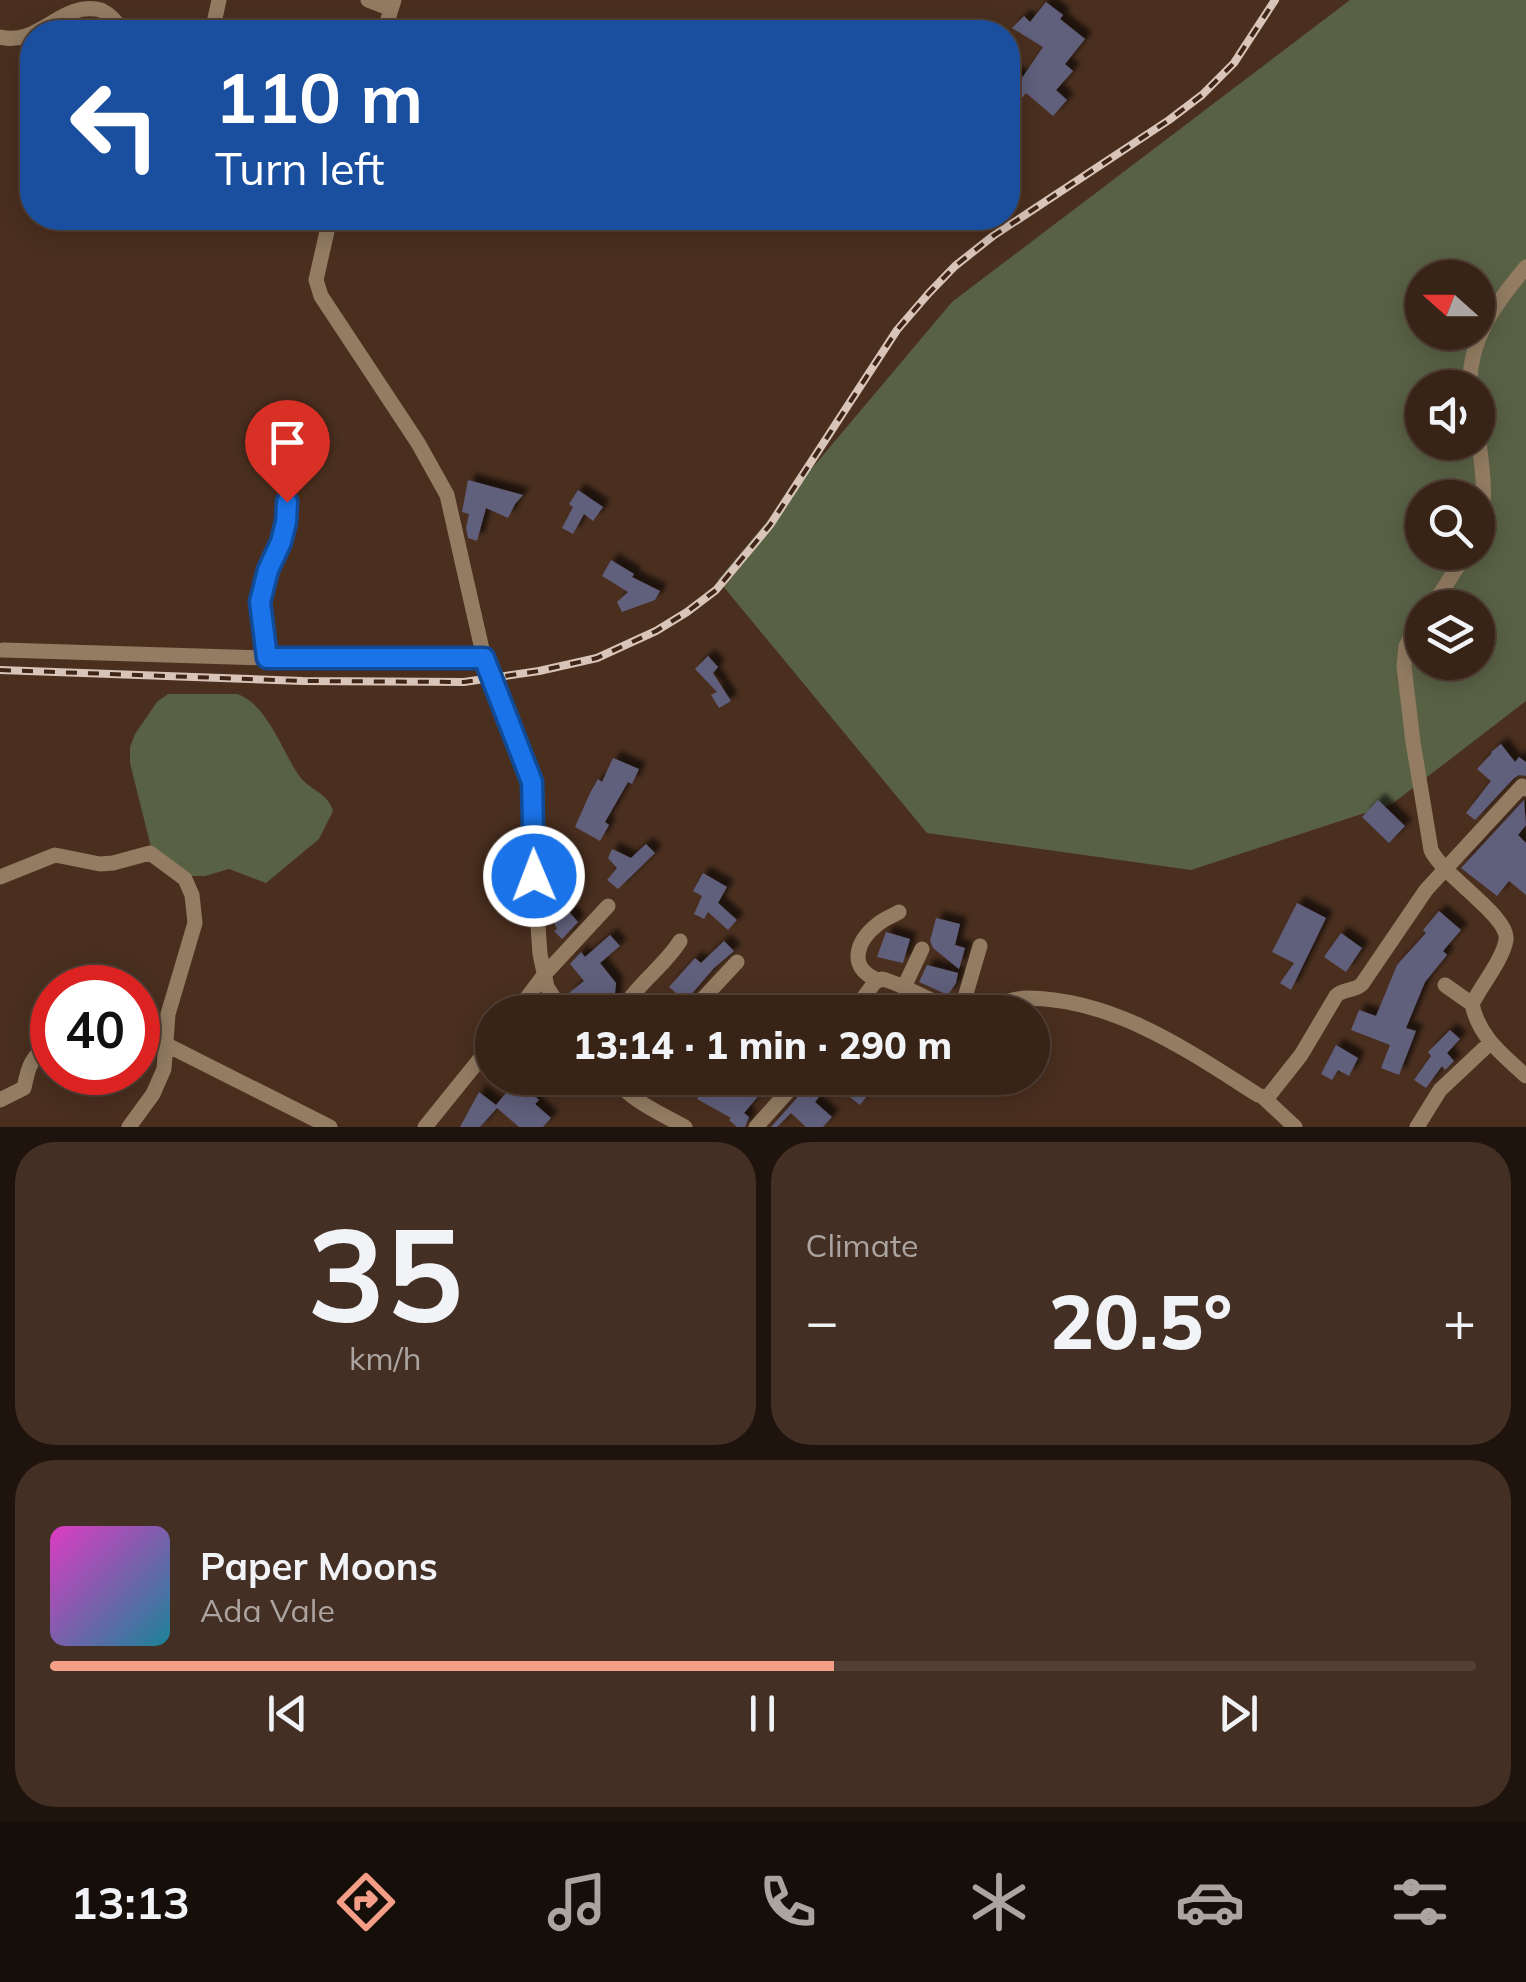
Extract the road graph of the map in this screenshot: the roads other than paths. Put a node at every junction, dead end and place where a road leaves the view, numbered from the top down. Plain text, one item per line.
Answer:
1 (368, 0) edge
2 (393, 5) edge
3 (50, 20) edge
4 (114, 20) edge
5 (327, 230) edge
6 (1526, 267) edge
7 (1471, 370) edge
8 (287, 502) dead end
9 (4, 650) dead end
10 (267, 658) junction
11 (484, 658) junction
12 (1406, 680) edge
13 (1526, 789) edge
14 (1445, 870) junction
15 (0, 877) edge
16 (608, 906) dead end
17 (899, 912) dead end
18 (680, 942) dead end
19 (980, 946) dead end
20 (922, 949) dead end
21 (736, 962) dead end
22 (544, 976) junction
23 (878, 980) junction
24 (1445, 985) dead end
25 (904, 987) junction
26 (529, 995) edge
27 (551, 995) edge
28 (636, 995) edge
29 (707, 995) edge
30 (866, 995) edge
31 (922, 995) edge
32 (966, 995) edge
33 (1050, 1001) edge
34 (1472, 1004) junction
35 (1490, 1043) junction
36 (167, 1045) junction
37 (30, 1063) edge
38 (475, 1065) edge
39 (1526, 1076) edge
40 (634, 1095) edge
41 (785, 1095) edge
42 (1263, 1098) junction
43 (0, 1100) edge
44 (129, 1127) edge
45 (330, 1127) edge
46 (425, 1127) edge
47 (685, 1127) edge
48 (756, 1127) edge
49 (1296, 1127) edge
50 (1417, 1127) edge

1 - 2 street
3 - 4 street
5 - 11 street
6 - 7 street
8 - 10 street
9 - 10 street
10 - 11 street
11 - 22 street
12 - 14 street
13 - 14 street
14 - 34 street
14 - 42 street
15 - 36 street
16 - 22 street
17 - 23 street
18 - 28 street
19 - 32 street
20 - 25 street
21 - 29 street
22 - 26 street
22 - 27 street
23 - 25 street
23 - 30 street
24 - 34 street
25 - 31 street
33 - 42 street
34 - 35 street
35 - 39 street
35 - 50 street
36 - 44 street
36 - 45 street
37 - 43 street
38 - 46 street
40 - 47 street
41 - 48 street
42 - 49 street

